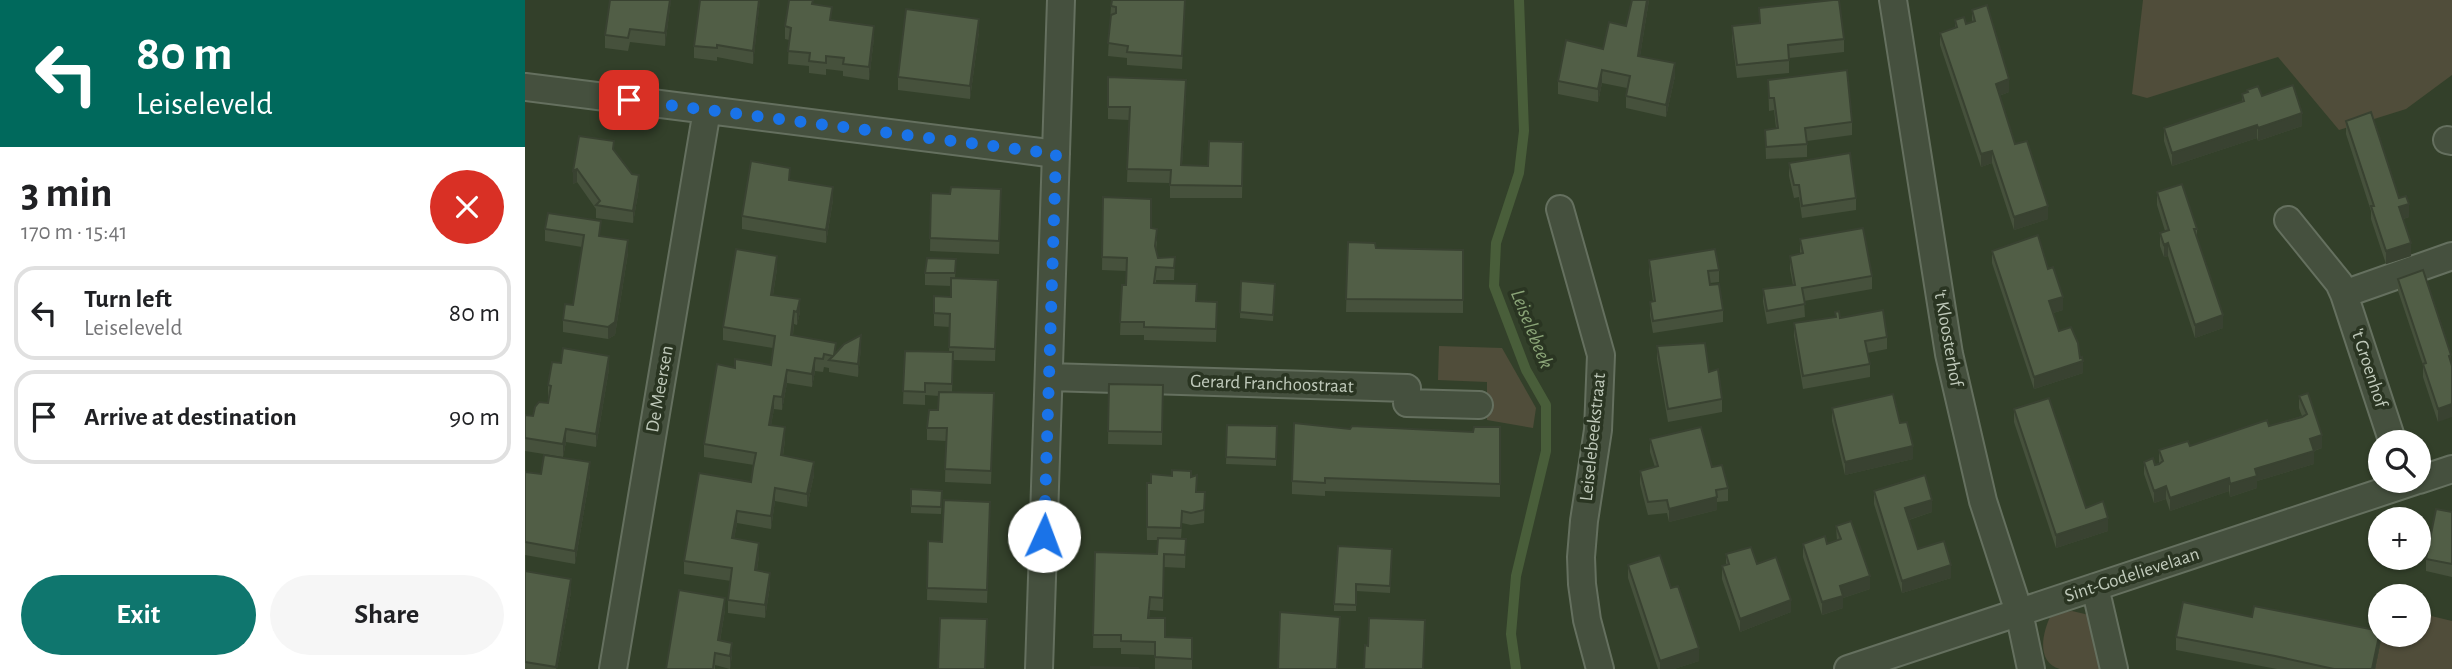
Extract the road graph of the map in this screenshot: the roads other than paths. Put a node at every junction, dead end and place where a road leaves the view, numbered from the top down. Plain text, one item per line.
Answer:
1 (1061, 0) edge
2 (1893, 0) edge
3 (525, 87) edge
4 (707, 110) junction
5 (1056, 154) junction
6 (1560, 209) dead end
7 (2288, 220) dead end
8 (2452, 256) edge
9 (2344, 294) junction
10 (1049, 377) junction
11 (1479, 405) dead end
12 (2389, 430) edge
13 (2452, 469) edge
14 (2431, 476) edge
15 (2378, 493) edge
16 (2095, 587) junction
17 (2019, 612) junction
18 (613, 669) edge
19 (1039, 669) edge
20 (1600, 669) edge
21 (1848, 669) edge
22 (2031, 669) edge
23 (2114, 669) edge

1 - 5 street
2 - 17 street, 't Kloosterhof
3 - 4 street
4 - 5 street
4 - 18 street, De Meersen
5 - 10 street
6 - 20 street, Leiselebeekstraat
7 - 9 street, 't Groenhof
8 - 9 street
9 - 12 street, 't Groenhof
10 - 11 street, Gerard Franchoostraat
10 - 19 street
13 - 14 street, Sint-Godelievelaan
15 - 16 street, Sint-Godelievelaan
16 - 17 street, Sint-Godelievelaan
16 - 23 street
17 - 21 street, Sint-Godelievelaan
17 - 22 street, 't Kloosterhof

